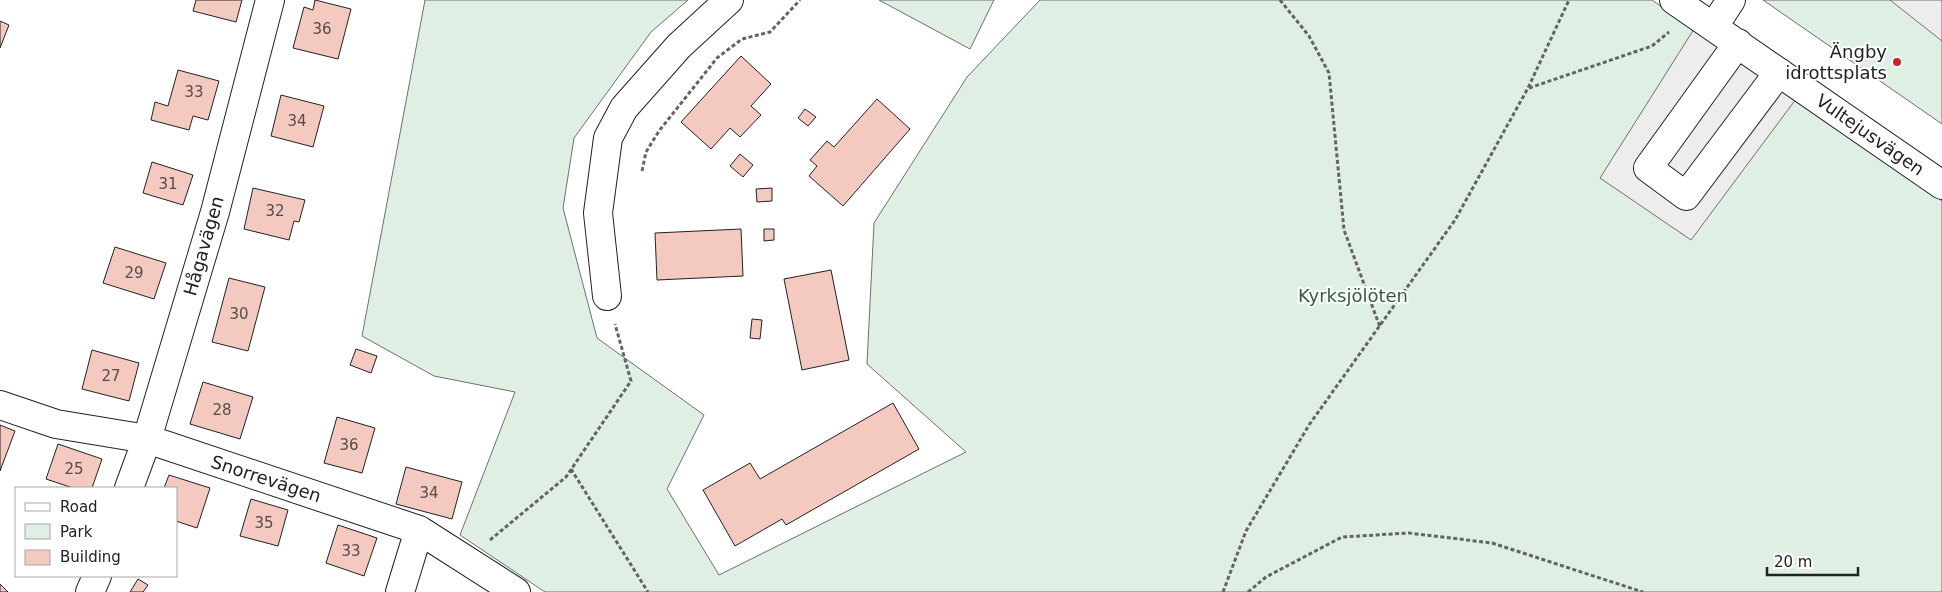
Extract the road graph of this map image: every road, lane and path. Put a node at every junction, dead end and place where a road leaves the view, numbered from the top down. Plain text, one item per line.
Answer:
1 (270, 0) edge
2 (729, 0) edge
3 (800, 0) edge
4 (1280, 0) edge
5 (1569, 0) edge
6 (1732, 0) edge
7 (1694, 13) edge
8 (1738, 43) junction
9 (1779, 72) junction
10 (1528, 88) junction
11 (642, 171) dead end
12 (1942, 185) edge
13 (607, 296) joint
14 (1380, 327) junction
15 (0, 405) edge
16 (147, 439) junction
17 (571, 468) junction
18 (129, 487) edge
19 (419, 530) junction
20 (466, 559) junction
21 (97, 577) edge
22 (90, 592) edge
23 (400, 592) edge
24 (516, 592) edge
25 (648, 592) edge
26 (1223, 592) edge
27 (1248, 592) edge
28 (1643, 592) edge

1 - 16 street, Hågavägen
2 - 13 street
3 - 11 path
4 - 14 path
5 - 10 path
6 - 7 street
7 - 8 street, Vultejusvägen
7 - 10 path
8 - 9 street, Vultejusvägen
8 - 9 street
9 - 12 street, Vultejusvägen
10 - 14 path
13 - 17 path
14 - 26 path
15 - 16 street, Snorrevägen
16 - 18 street, Hågavägen
16 - 19 street, Snorrevägen
17 - 20 path
17 - 25 path
19 - 20 street, Snorrevägen
19 - 23 street
20 - 24 street, Snorrevägen
21 - 22 street
27 - 28 path

